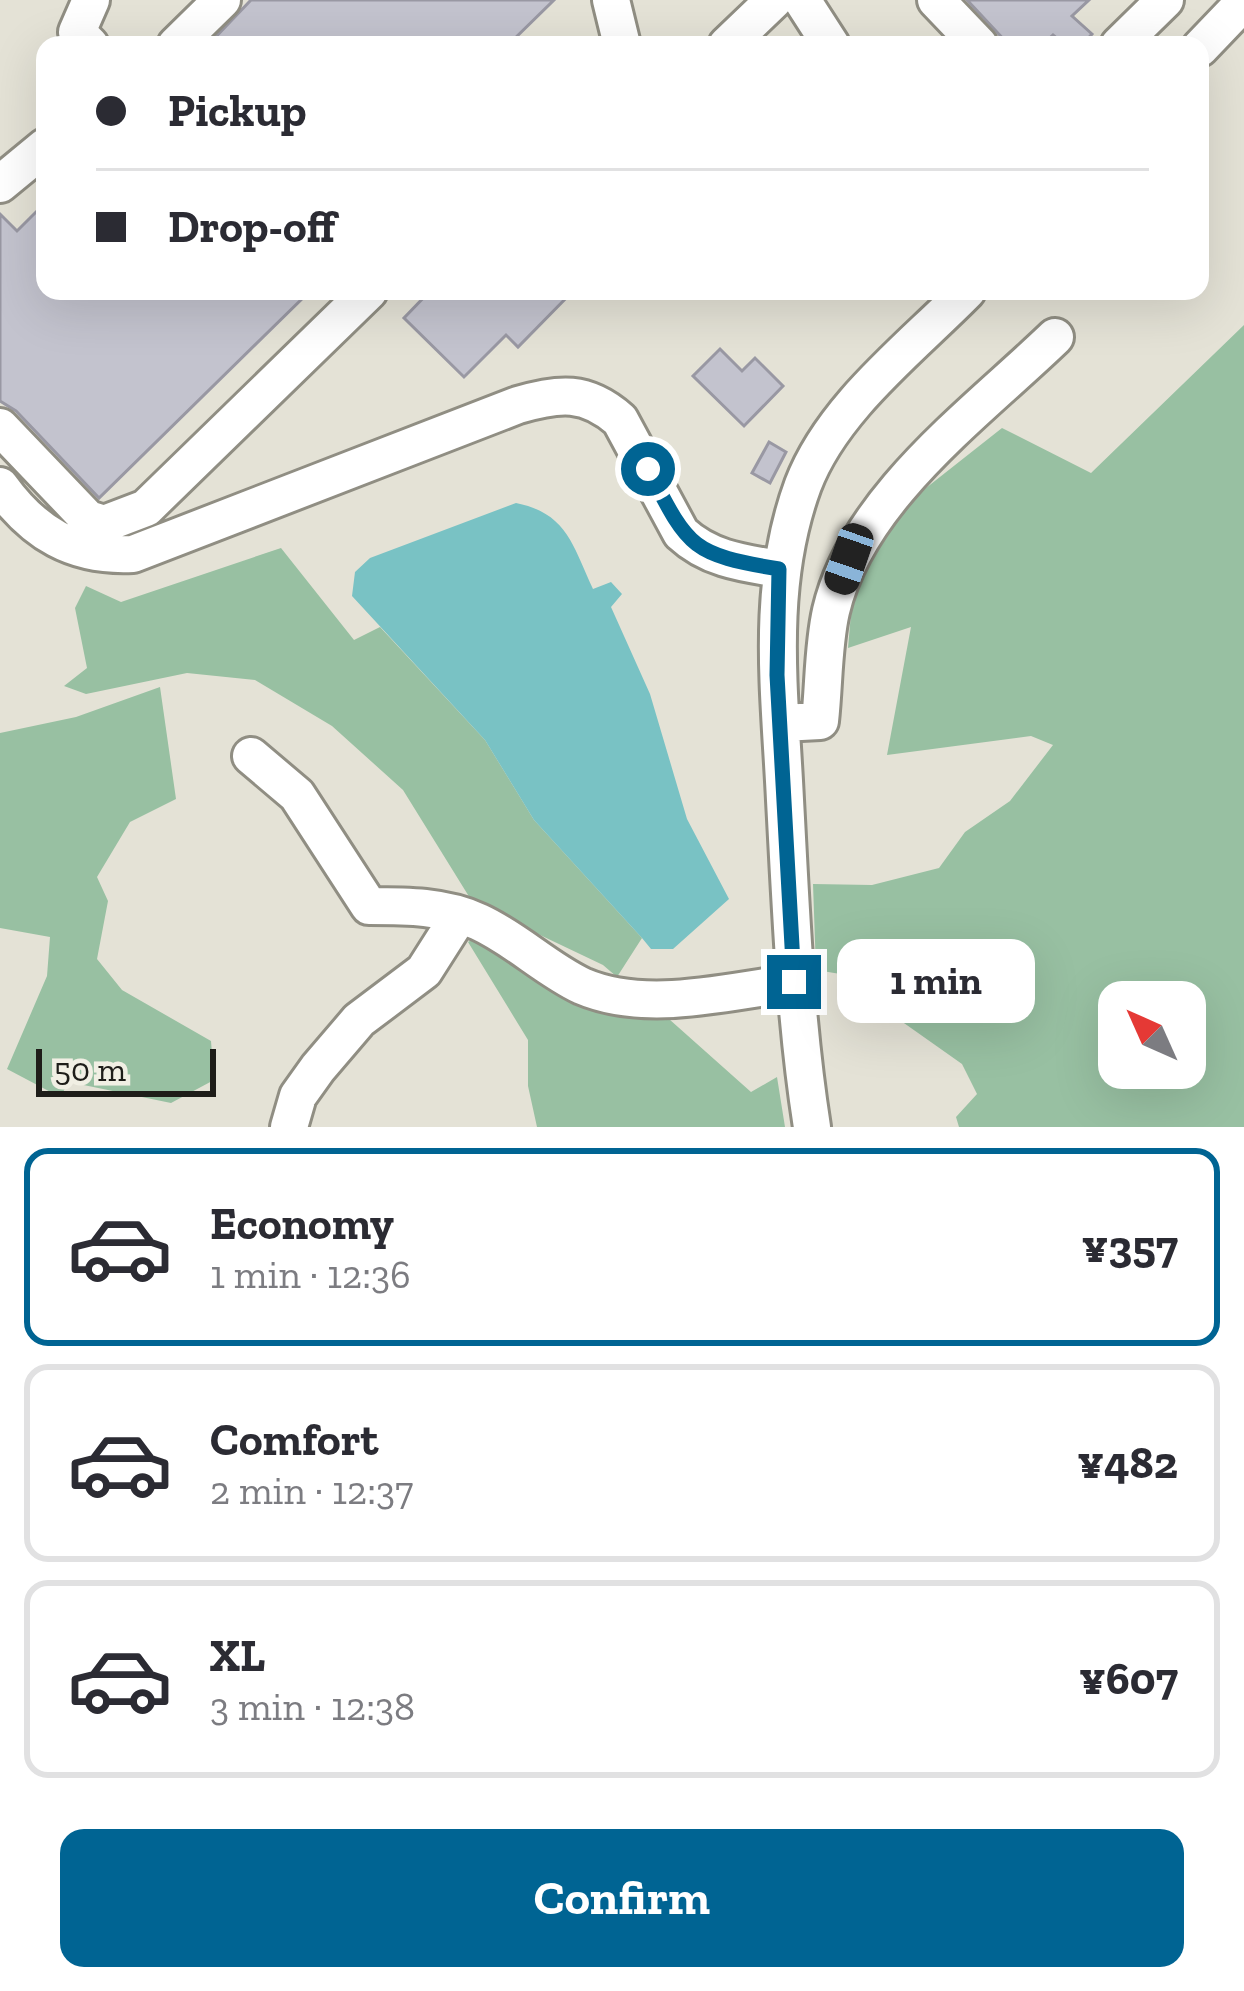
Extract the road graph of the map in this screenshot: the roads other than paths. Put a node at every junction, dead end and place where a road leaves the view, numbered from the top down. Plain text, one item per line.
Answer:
1 (91, 0) edge
2 (222, 0) edge
3 (611, 0) edge
4 (774, 0) edge
5 (802, 0) edge
6 (936, 0) edge
7 (1165, 0) edge
8 (1244, 2) edge
9 (81, 36) edge
10 (185, 36) edge
11 (620, 36) edge
12 (737, 36) edge
13 (825, 36) edge
14 (970, 36) edge
15 (1129, 36) edge
16 (1209, 39) edge
17 (36, 154) edge
18 (0, 184) edge
19 (360, 300) edge
20 (958, 300) edge
21 (1054, 337) dead end
22 (0, 427) edge
23 (0, 486) edge
24 (779, 569) junction
25 (782, 723) junction
26 (251, 756) dead end
27 (459, 916) junction
28 (794, 982) junction
29 (290, 1127) edge
30 (812, 1127) edge

1 - 9 street
2 - 10 street
3 - 11 street
4 - 12 street
5 - 13 street
6 - 14 street
7 - 15 street
8 - 16 street
17 - 18 street
19 - 22 street
20 - 24 street
21 - 25 street
23 - 24 street
24 - 25 street
25 - 28 street
26 - 27 street
27 - 28 street
27 - 29 street
28 - 30 street

